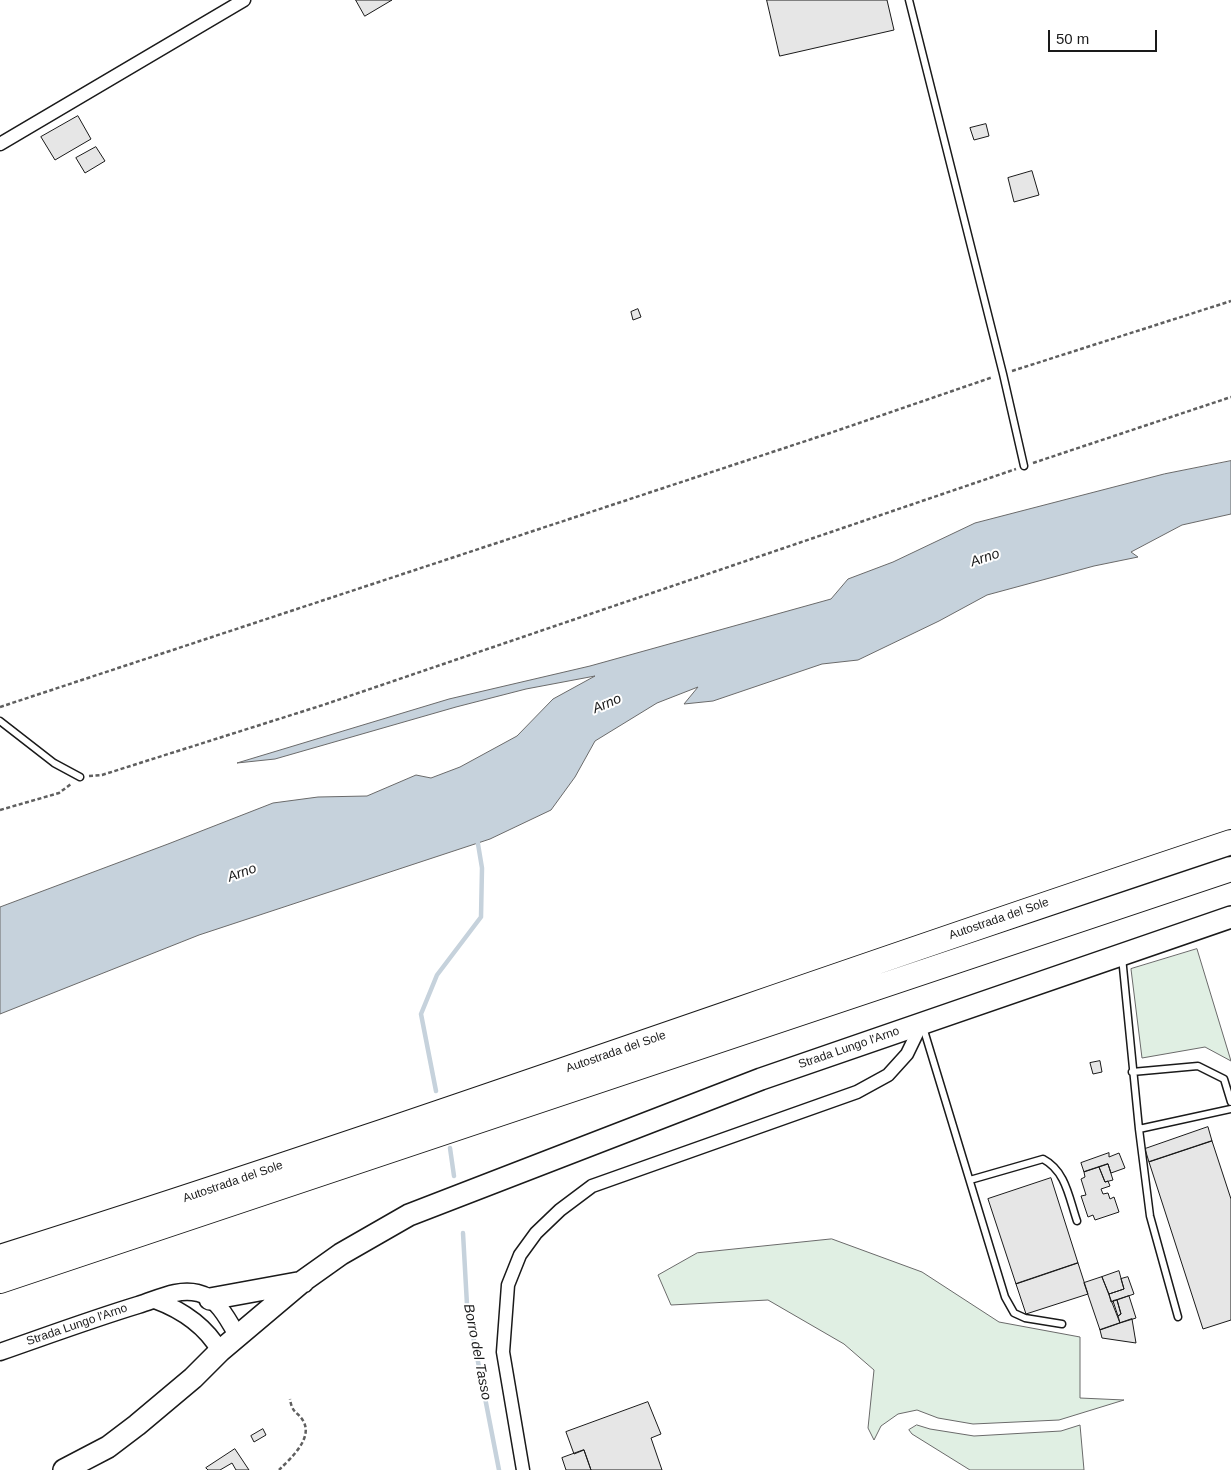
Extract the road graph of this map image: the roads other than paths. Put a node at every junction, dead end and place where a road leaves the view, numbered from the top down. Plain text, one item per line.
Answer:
1 (244, 0) edge
2 (909, 0) edge
3 (0, 144) edge
4 (1024, 466) road end
5 (0, 722) edge
6 (80, 777) road end
7 (1231, 842) edge
8 (1231, 869) edge
9 (1231, 917) edge
10 (1121, 954) junction
11 (922, 1023) junction
12 (1132, 1072) junction
13 (1231, 1102) edge
14 (1231, 1109) edge
15 (1139, 1129) junction
16 (970, 1180) junction
17 (1077, 1221) dead end
18 (0, 1257) edge
19 (0, 1281) edge
20 (303, 1282) junction
21 (210, 1299) junction
22 (155, 1300) junction
23 (1178, 1317) dead end
24 (1062, 1324) dead end
25 (238, 1337) junction
26 (220, 1351) junction
27 (0, 1352) edge
28 (64, 1470) edge
29 (523, 1470) edge

1 - 3 street
2 - 4 lane
5 - 6 lane
7 - 18 highway, Autostrada del Sole
8 - 19 highway, Autostrada del Sole
9 - 10 main road, Strada Lungo l'Arno
10 - 11 main road, Strada Lungo l'Arno
10 - 12 lane
11 - 16 lane
11 - 20 main road, Strada Lungo l'Arno
11 - 29 street
12 - 13 lane
12 - 15 lane
14 - 15 lane
15 - 23 lane
16 - 17 lane
16 - 24 lane
20 - 21 main road
20 - 25 main road, Strada Lungo l'Arno
21 - 22 street, Strada Lungo l'Arno
21 - 25 street
22 - 26 street
22 - 27 street, Strada Lungo l'Arno
25 - 26 main road, Strada Lungo l'Arno
26 - 28 main road, Strada Lungo l'Arno

